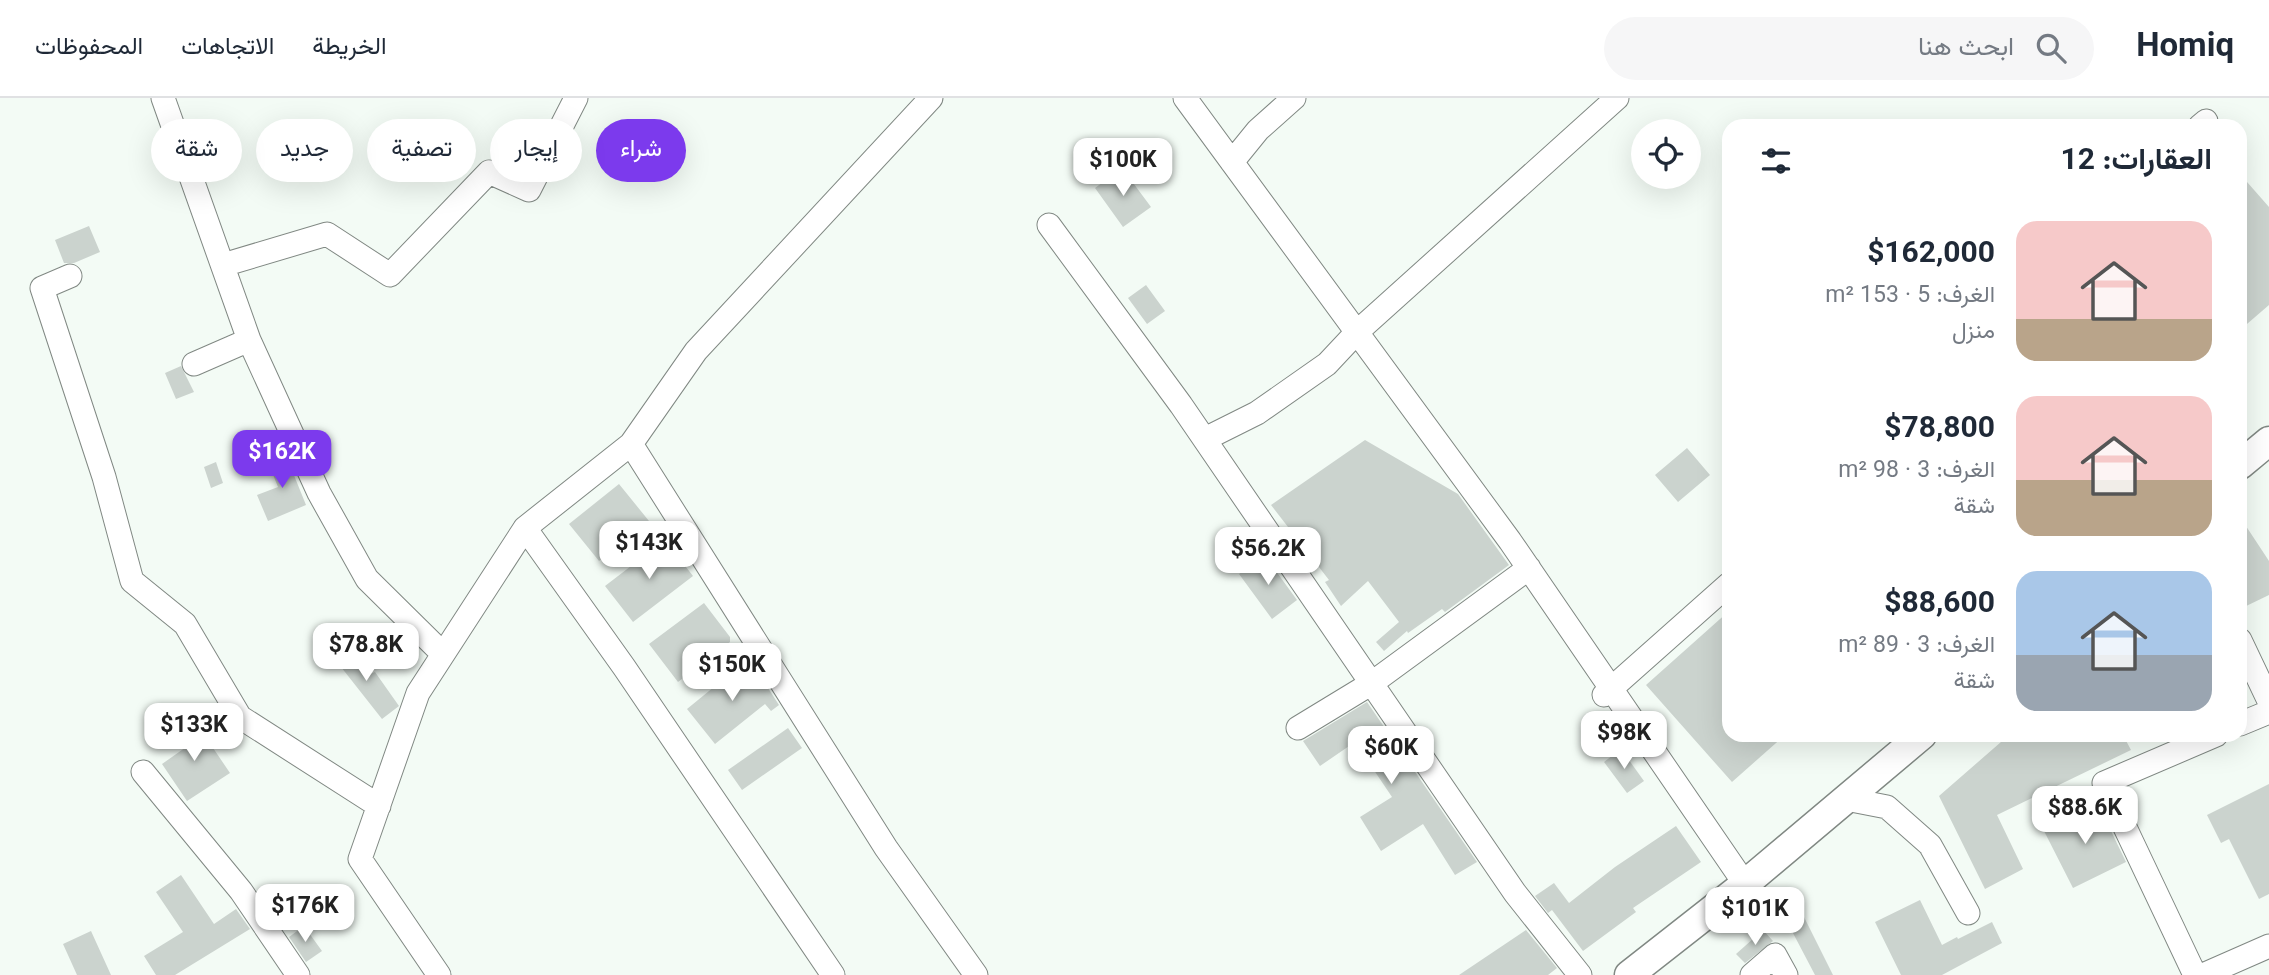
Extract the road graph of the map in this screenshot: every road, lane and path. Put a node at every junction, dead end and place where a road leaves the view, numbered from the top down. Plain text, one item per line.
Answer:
1 (163, 98) edge
2 (576, 98) edge
3 (931, 98) edge
4 (1185, 98) edge
5 (1294, 98) edge
6 (1617, 98) edge
7 (1232, 162) junction
8 (1049, 225) dead end
9 (223, 265) junction
10 (70, 276) dead end
11 (1357, 332) junction
12 (249, 340) junction
13 (194, 363) dead end
14 (1205, 439) junction
15 (2269, 441) edge
16 (631, 444) junction
17 (2247, 460) edge
18 (526, 527) junction
19 (1529, 568) junction
20 (1722, 590) edge
21 (443, 654) junction
22 (2247, 655) edge
23 (1372, 683) junction
24 (1607, 692) junction
25 (2269, 701) edge
26 (2269, 712) edge
27 (2247, 721) edge
28 (1298, 728) dead end
29 (1914, 742) edge
30 (2200, 742) edge
31 (143, 772) dead end
32 (1846, 799) junction
33 (379, 806) junction
34 (1745, 884) junction
35 (1968, 913) dead end
36 (2269, 946) edge
37 (298, 975) edge
38 (439, 975) edge
39 (833, 975) edge
40 (976, 975) edge
41 (1580, 975) edge
42 (1629, 975) edge
43 (1752, 975) edge
44 (1786, 975) edge
45 (2195, 975) edge
46 (2203, 975) edge

1 - 9 street
2 - 9 street
3 - 16 street
4 - 7 street
5 - 7 street
6 - 11 street
7 - 11 street
8 - 14 street
9 - 12 street
10 - 33 street
11 - 14 street
11 - 19 street
12 - 13 street
12 - 21 street
14 - 23 street
15 - 17 main road
16 - 18 street
16 - 40 street
18 - 21 street
18 - 39 street
19 - 23 street
19 - 24 street
20 - 24 street
21 - 33 street
22 - 25 street
23 - 28 street
23 - 41 street
24 - 34 street
26 - 27 street
29 - 32 main road
30 - 45 street
31 - 37 street
32 - 34 main road
32 - 35 street
33 - 38 street
34 - 42 main road
36 - 46 street
43 - 44 street

